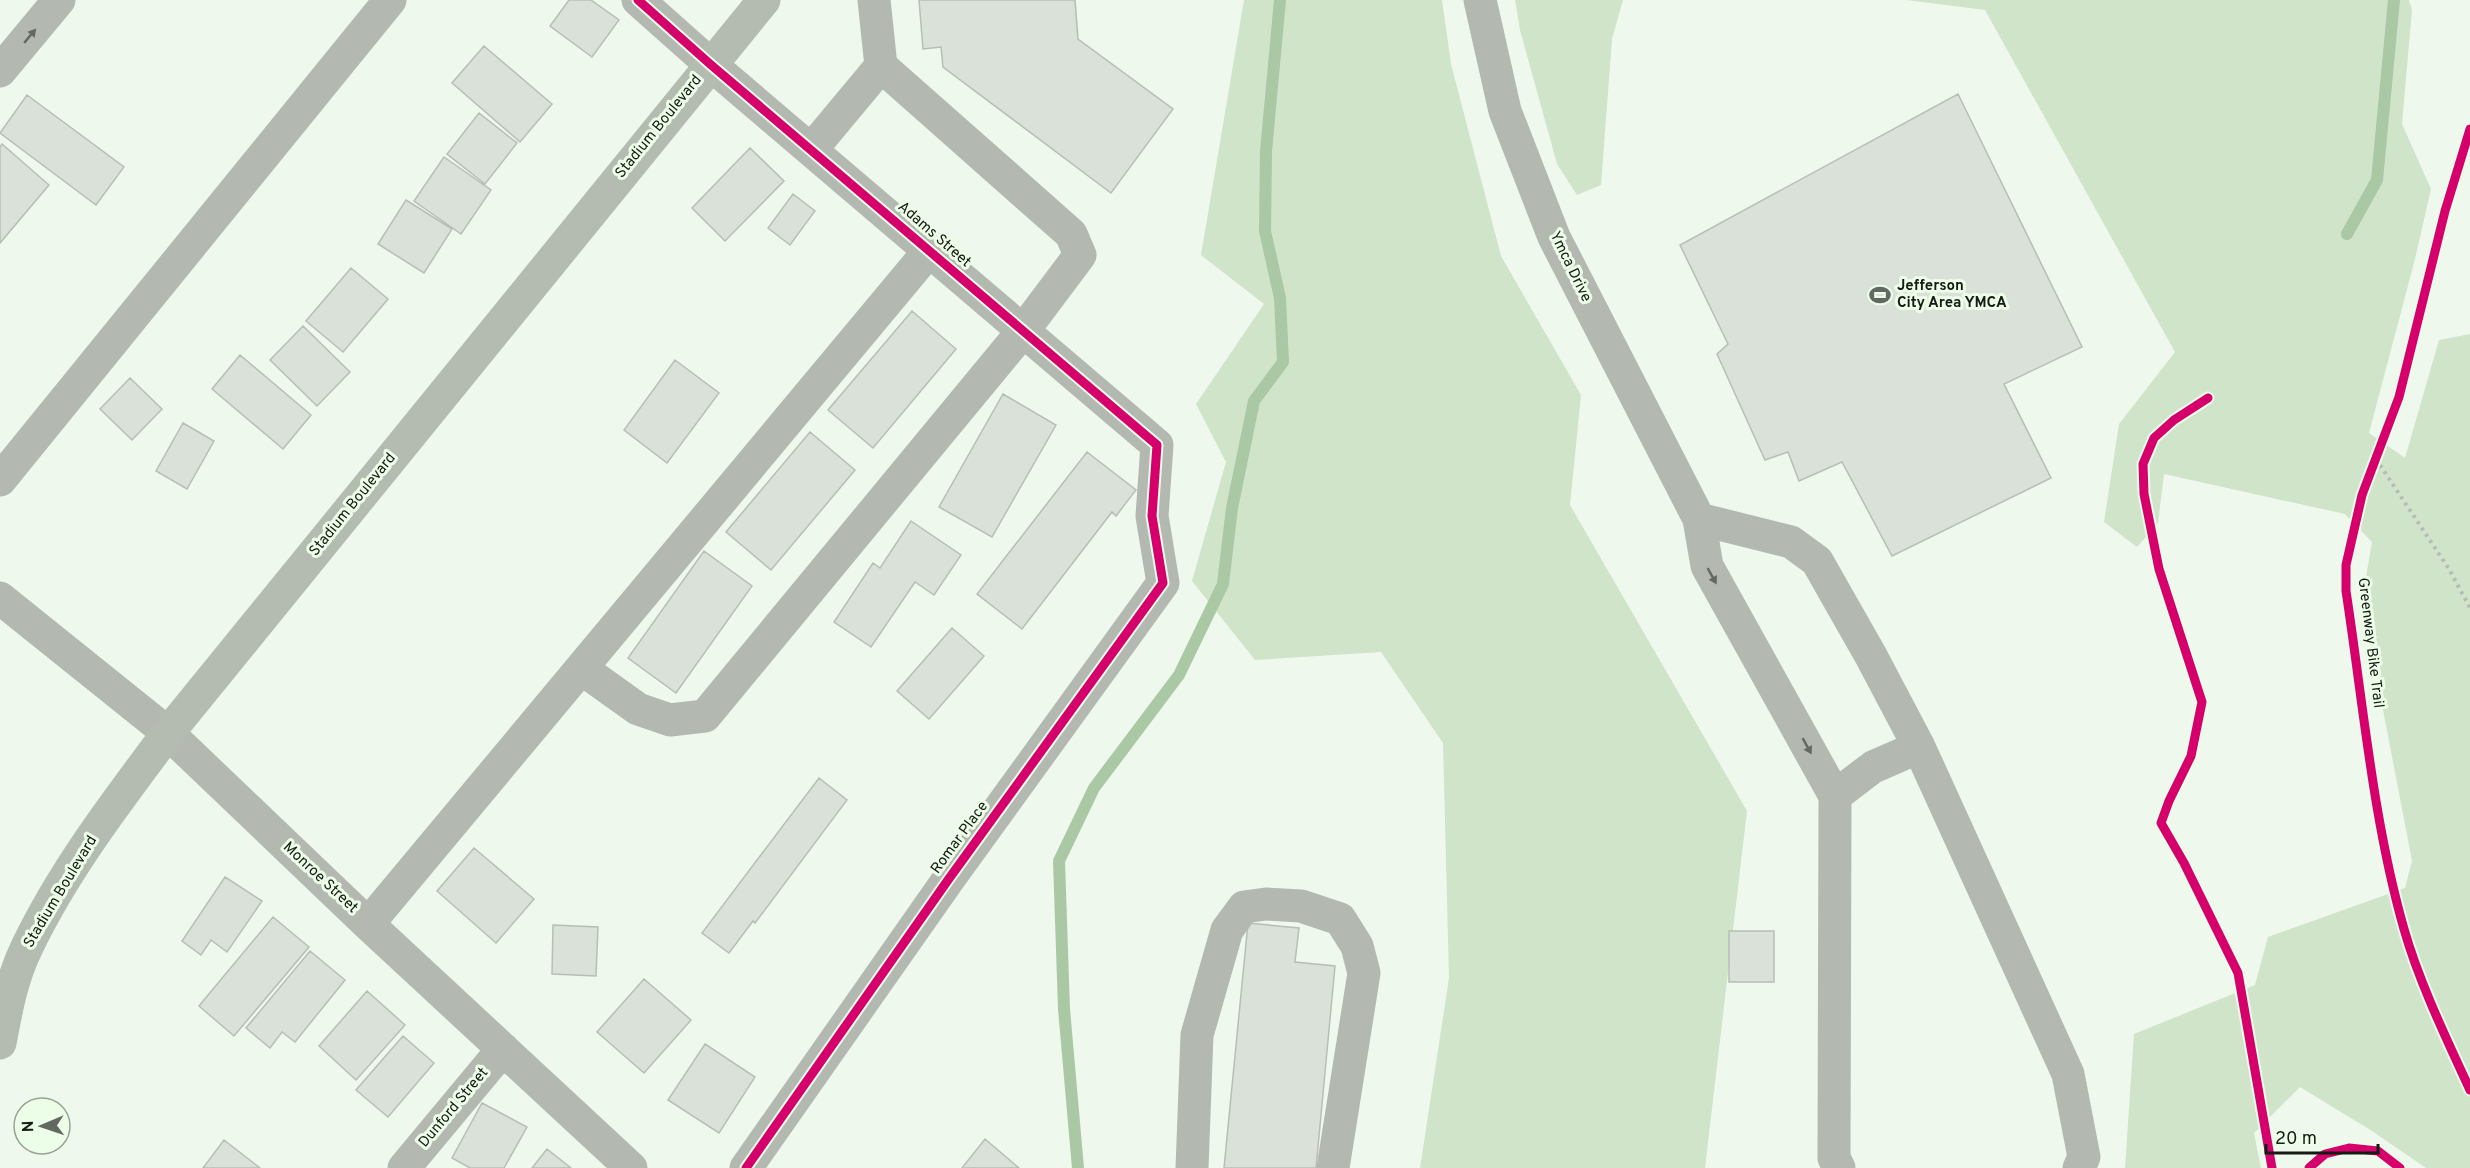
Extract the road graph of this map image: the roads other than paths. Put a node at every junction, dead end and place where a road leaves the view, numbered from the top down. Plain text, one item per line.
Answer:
1 (59, 0) edge
2 (390, 0) edge
3 (638, 0) edge
4 (764, 0) edge
5 (874, 0) edge
6 (1479, 0) edge
7 (710, 64) junction
8 (881, 66) junction
9 (0, 71) edge
10 (811, 150) junction
11 (928, 251) junction
12 (1023, 332) junction
13 (0, 480) edge
14 (1152, 516) joint
15 (1699, 519) junction
16 (0, 598) edge
17 (582, 669) junction
18 (168, 733) junction
19 (1918, 747) junction
20 (1835, 796) junction
21 (368, 924) junction
22 (4, 997) edge
23 (0, 1043) edge
24 (503, 1049) junction
25 (405, 1168) edge
26 (632, 1168) edge
27 (746, 1168) edge
28 (1192, 1168) edge
29 (1333, 1168) edge
30 (1839, 1168) edge
31 (2079, 1168) edge

9 -> 1 street
2 - 13 street
3 - 7 street, Adams Street
4 - 7 main road, Stadium Boulevard
5 - 8 street
6 - 15 street, Ymca Drive
7 - 10 street, Adams Street
7 - 18 main road, Stadium Boulevard
8 - 10 street
8 - 12 street
10 - 11 street, Adams Street
11 - 12 street, Adams Street
11 - 17 street
12 - 14 street, Adams Street
12 - 17 street
14 - 27 street, Romar Place
15 - 19 street
15 -> 20 street, Ymca Drive
16 - 18 street, Monroe Street
17 - 21 street
18 - 21 street, Monroe Street
18 - 22 main road, Stadium Boulevard
19 - 20 street
19 - 31 street
20 - 30 street
21 - 24 street, Monroe Street
22 - 23 main road, Stadium Boulevard
24 - 25 street, Dunford Street
24 - 26 street, Monroe Street
28 - 29 street

